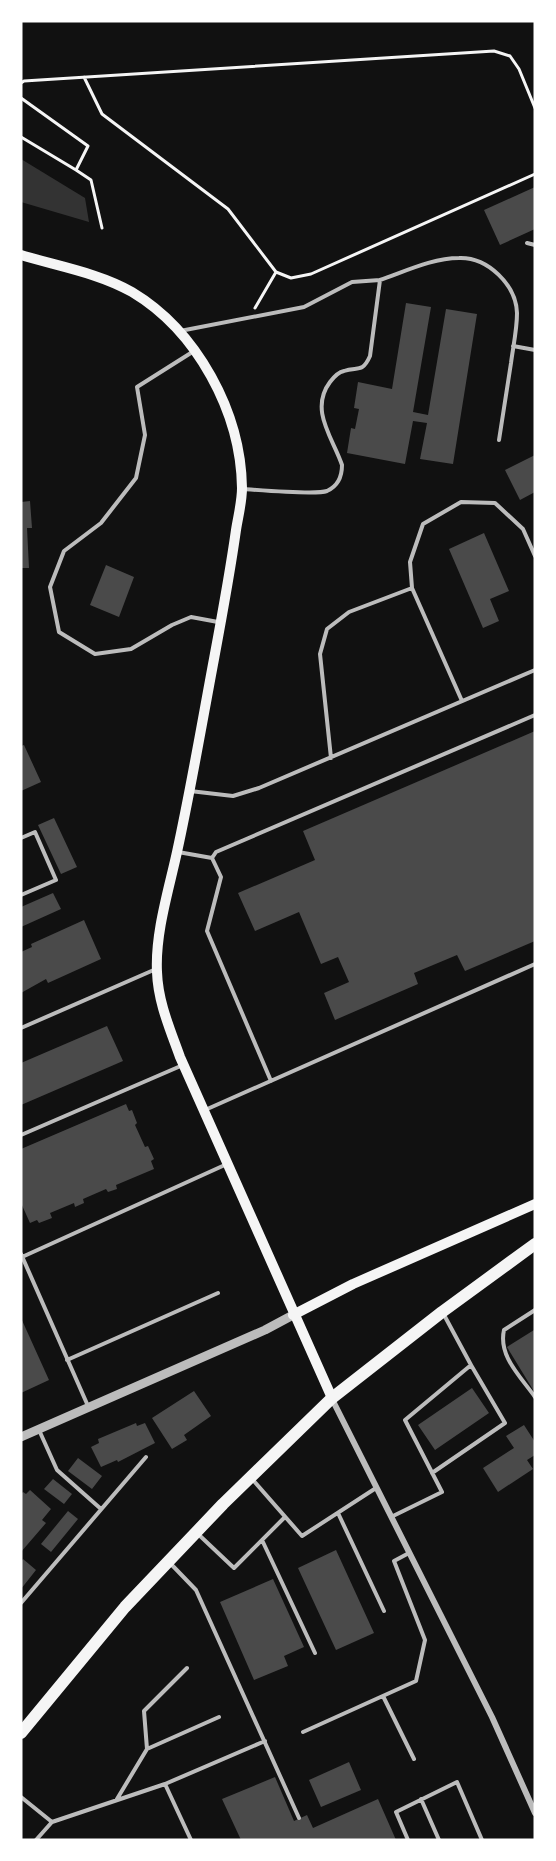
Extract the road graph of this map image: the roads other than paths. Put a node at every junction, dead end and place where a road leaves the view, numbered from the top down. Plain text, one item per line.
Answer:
1 (527, 243) dead end
2 (535, 244) edge
3 (21, 255) edge
4 (380, 280) junction
5 (178, 331) junction
6 (513, 346) junction
7 (535, 350) edge
8 (194, 351) junction
9 (499, 440) dead end
10 (242, 489) junction
11 (535, 556) edge
12 (412, 588) junction
13 (221, 623) junction
14 (535, 670) edge
15 (462, 701) junction
16 (535, 716) edge
17 (331, 758) junction
18 (189, 791) junction
19 (21, 838) edge
20 (177, 852) junction
21 (212, 858) junction
22 (21, 895) edge
23 (535, 964) edge
24 (156, 969) junction
25 (21, 1028) edge
26 (184, 1065) junction
27 (271, 1081) junction
28 (204, 1110) junction
29 (21, 1135) edge
30 (228, 1164) junction
31 (535, 1204) edge
32 (535, 1244) edge
33 (22, 1256) edge
34 (219, 1293) dead end
35 (535, 1310) edge
36 (442, 1312) junction
37 (293, 1315) junction
38 (67, 1360) junction
39 (471, 1365) junction
40 (535, 1397) edge
41 (332, 1398) junction
42 (88, 1407) junction
43 (38, 1429) junction
44 (21, 1437) edge
45 (146, 1456) dead end
46 (432, 1473) junction
47 (251, 1477) junction
48 (377, 1487) junction
49 (101, 1509) junction
50 (338, 1513) junction
51 (285, 1517) junction
52 (390, 1517) junction
53 (196, 1532) junction
54 (262, 1540) junction
55 (410, 1553) junction
56 (168, 1562) junction
57 (21, 1603) edge
58 (384, 1611) dead end
59 (315, 1653) dead end
60 (187, 1668) dead end
61 (383, 1696) junction
62 (219, 1717) dead end
63 (303, 1732) dead end
64 (21, 1733) edge
65 (265, 1741) junction
66 (147, 1749) junction
67 (414, 1759) dead end
68 (165, 1784) junction
69 (21, 1797) edge
70 (421, 1799) junction
71 (116, 1800) junction
72 (535, 1813) edge
73 (299, 1818) dead end
74 (52, 1822) junction
75 (36, 1840) edge
76 (191, 1840) edge
77 (408, 1840) edge
78 (439, 1840) edge
79 (482, 1840) edge

1 - 2 lane
3 - 5 main road
4 - 5 lane
4 - 6 lane
4 - 10 lane
5 - 8 main road
6 - 7 lane
6 - 9 lane
8 - 10 main road
8 - 13 lane
10 - 13 main road
11 - 12 lane
12 - 15 lane
12 - 17 lane
13 - 18 main road
14 - 15 lane
15 - 17 lane
16 - 21 lane
17 - 18 lane
18 - 20 main road
19 - 22 lane
20 - 21 lane
20 - 24 main road
21 - 27 lane
23 - 27 lane
24 - 25 lane
24 - 26 main road
26 - 28 main road
26 - 29 lane
27 - 28 lane
28 - 30 main road
30 - 33 lane
30 - 37 main road
31 - 37 main road
32 - 36 main road
33 - 38 lane
34 - 38 lane
35 - 40 lane
36 - 39 lane
36 - 41 main road
37 - 41 main road
37 - 42 street
38 - 42 lane
39 - 46 lane
39 - 46 lane
41 - 47 main road
41 - 48 street
42 - 43 street
43 - 44 street
43 - 49 lane
45 - 49 lane
46 - 52 lane
47 - 51 lane
47 - 53 main road
48 - 50 lane
48 - 52 street
49 - 57 lane
50 - 51 lane
50 - 58 lane
51 - 54 lane
52 - 55 street
53 - 54 lane
53 - 56 main road
54 - 59 lane
55 - 61 lane
55 - 72 street
56 - 64 main road
56 - 65 lane
60 - 66 lane
61 - 63 lane
61 - 67 lane
62 - 66 lane
65 - 68 lane
65 - 73 lane
66 - 71 lane
68 - 71 lane
68 - 76 lane
69 - 74 lane
70 - 77 lane
70 - 78 lane
70 - 79 lane
71 - 74 lane
74 - 75 lane

